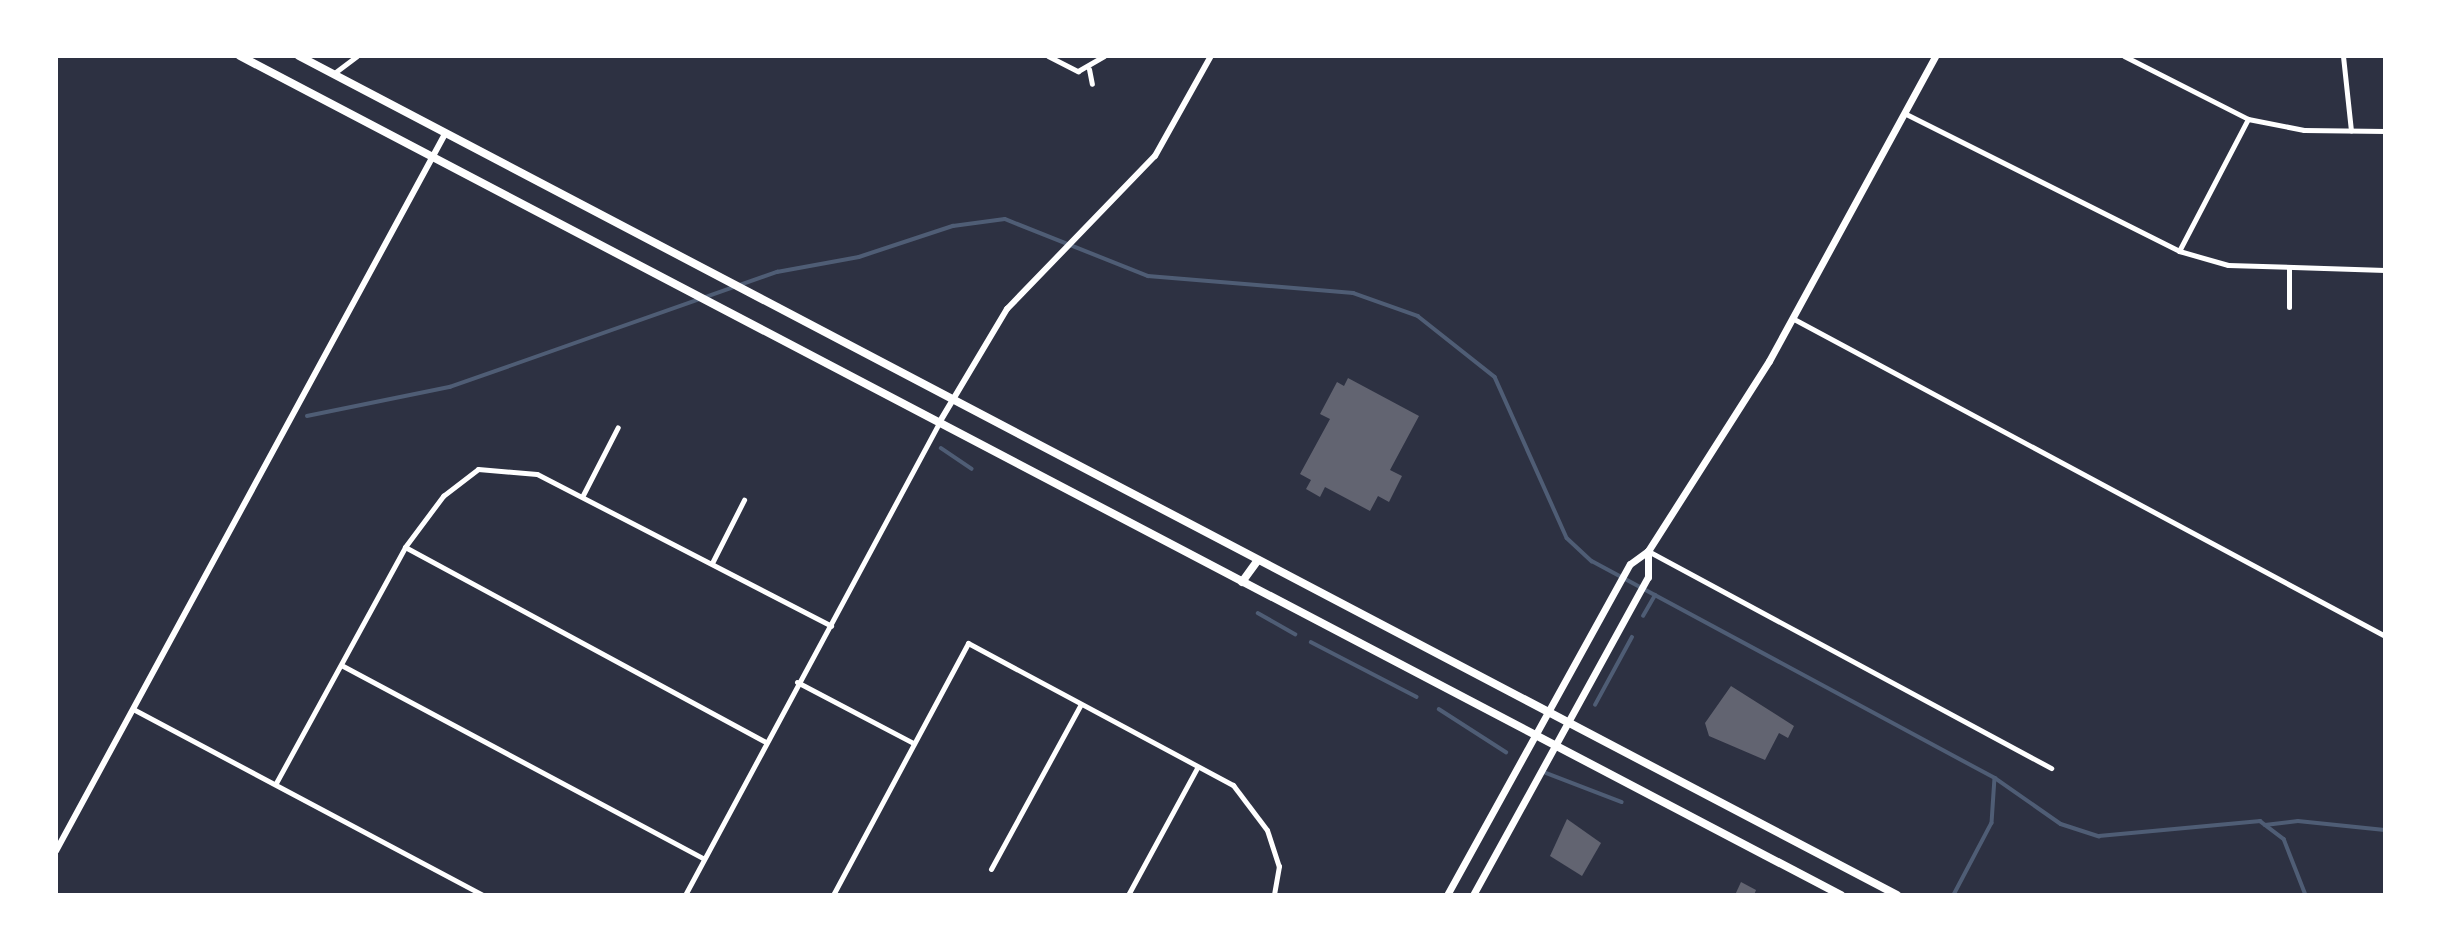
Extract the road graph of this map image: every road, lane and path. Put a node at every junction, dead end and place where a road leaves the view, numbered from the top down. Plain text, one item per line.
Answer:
1 (240, 56) edge
2 (299, 56) edge
3 (358, 56) edge
4 (1048, 56) edge
5 (1104, 56) edge
6 (1211, 56) edge
7 (1935, 56) edge
8 (2124, 56) edge
9 (2343, 56) edge
10 (1088, 69) junction
11 (333, 74) junction
12 (1092, 84) dead end
13 (1904, 113) junction
14 (2248, 119) junction
15 (2351, 131) junction
16 (2385, 131) edge
17 (446, 134) junction
18 (432, 157) junction
19 (2179, 251) junction
20 (2289, 267) junction
21 (2385, 270) edge
22 (2289, 307) dead end
23 (1792, 318) junction
24 (951, 401) junction
25 (939, 423) junction
26 (618, 427) dead end
27 (583, 495) junction
28 (744, 500) dead end
29 (405, 547) junction
30 (1648, 551) junction
31 (1258, 560) junction
32 (712, 563) junction
33 (1242, 582) junction
34 (831, 626) junction
35 (2385, 636) edge
36 (343, 666) junction
37 (797, 682) junction
38 (1080, 706) junction
39 (133, 709) junction
40 (1548, 710) junction
41 (1568, 722) junction
42 (1536, 732) junction
43 (765, 742) junction
44 (913, 743) junction
45 (1556, 744) junction
46 (1196, 768) junction
47 (2051, 768) dead end
48 (276, 783) junction
49 (56, 851) edge
50 (704, 859) junction
51 (991, 869) dead end
52 (483, 895) edge
53 (685, 895) edge
54 (833, 895) edge
55 (1128, 895) edge
56 (1274, 895) edge
57 (1447, 895) edge
58 (1473, 895) edge
59 (1840, 895) edge
60 (1897, 895) edge

1 - 18 main road
2 - 11 main road
3 - 11 street
4 - 10 street
5 - 10 street
6 - 24 street
7 - 13 main road
8 - 14 street
9 - 15 street
10 - 12 street
11 - 17 main road
13 - 19 street
13 - 23 main road
14 - 15 street
14 - 19 street
15 - 16 street
17 - 18 street
17 - 24 main road
18 - 25 main road
18 - 39 street
19 - 20 street
20 - 21 street
20 - 22 street
23 - 30 main road
23 - 35 street
24 - 25 street
24 - 31 main road
25 - 33 main road
25 - 34 street
26 - 27 street
27 - 29 street
27 - 32 street
28 - 32 street
29 - 36 street
29 - 43 street
30 - 40 main road
30 - 41 main road
30 - 47 street
31 - 33 main road
31 - 40 main road
32 - 34 street
33 - 42 main road
34 - 37 street
36 - 48 street
36 - 50 street
37 - 43 street
37 - 44 street
38 - 44 street
38 - 46 street
38 - 51 street
39 - 48 street
39 - 49 street
40 - 41 main road
40 - 42 main road
41 - 45 main road
41 - 60 main road
42 - 45 main road
42 - 57 main road
43 - 50 street
44 - 54 street
45 - 58 main road
45 - 59 main road
46 - 55 street
46 - 56 street
48 - 52 street
50 - 53 street

